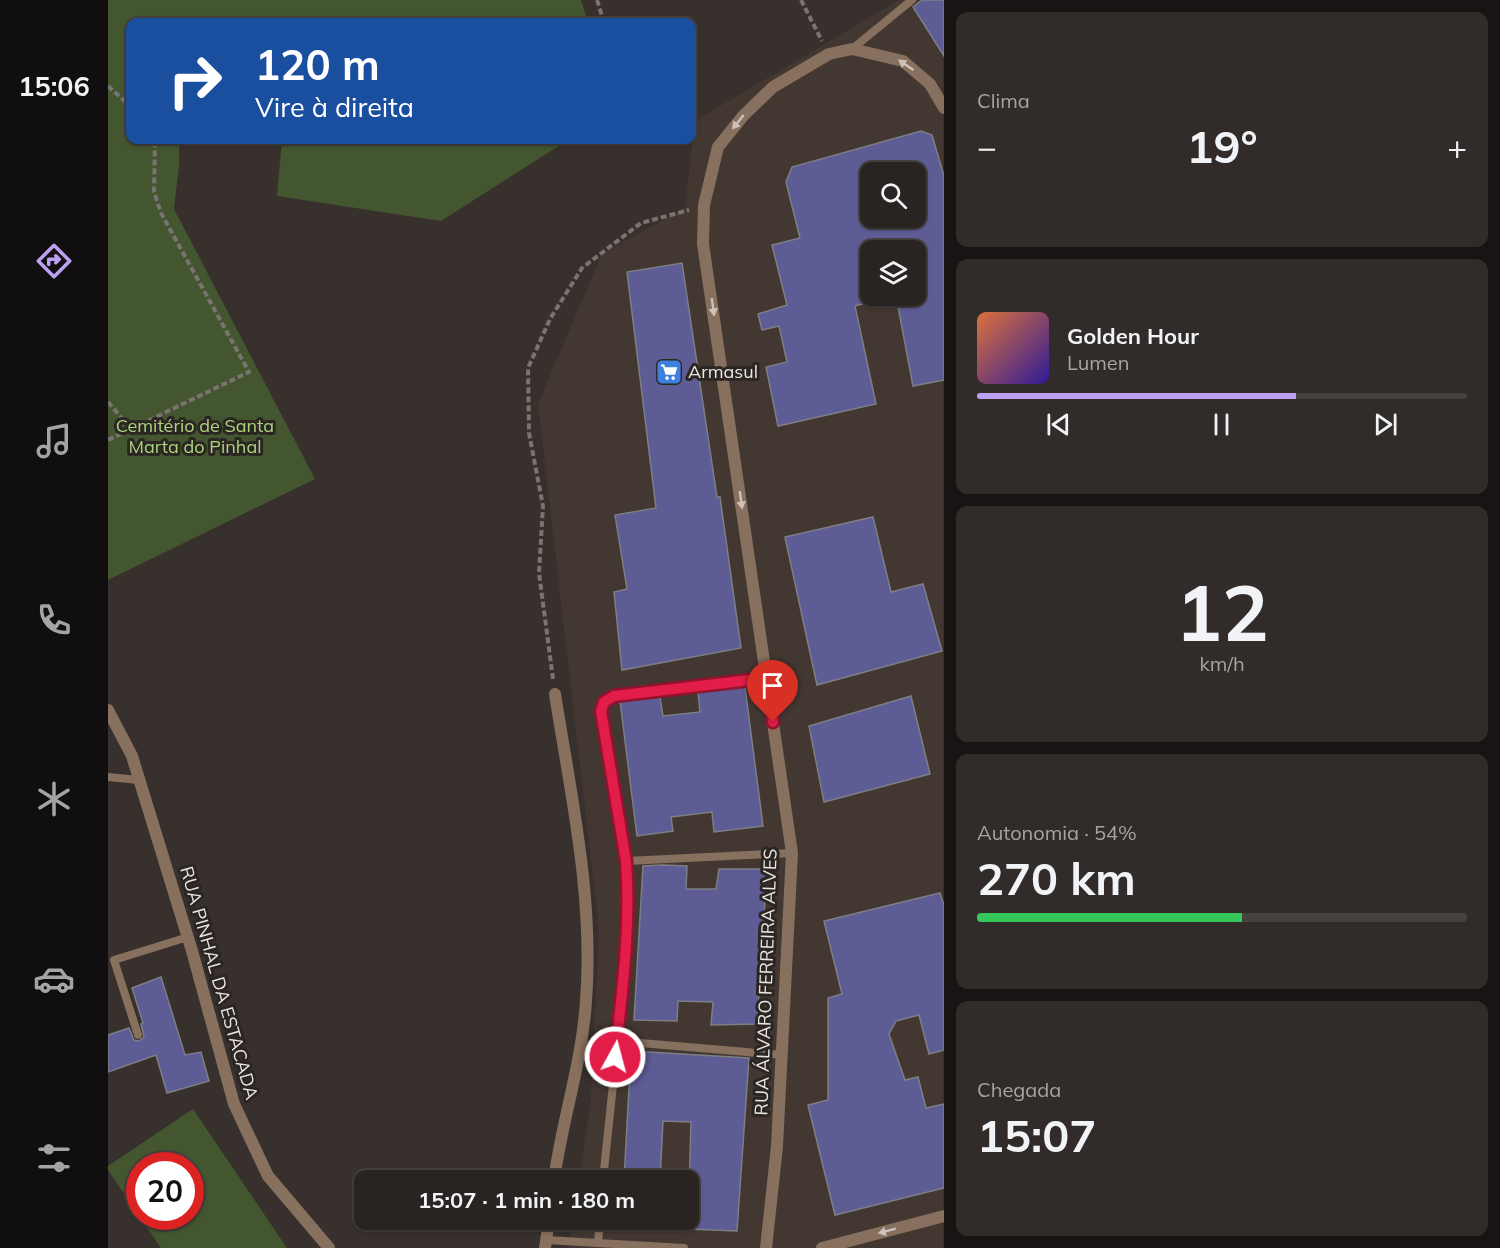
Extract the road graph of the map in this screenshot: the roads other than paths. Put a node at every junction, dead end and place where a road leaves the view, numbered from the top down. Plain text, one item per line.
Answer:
1 (912, 0) edge
2 (852, 49) junction
3 (944, 108) edge
4 (767, 678) junction
5 (555, 694) road end
6 (108, 710) edge
7 (108, 777) edge
8 (139, 780) junction
9 (792, 853) junction
10 (626, 861) junction
11 (188, 938) junction
12 (138, 1035) dead end
13 (617, 1041) junction
14 (782, 1055) junction
15 (556, 1170) edge
16 (604, 1170) edge
17 (944, 1216) edge
18 (599, 1230) edge
19 (598, 1243) junction
20 (545, 1244) edge
21 (330, 1248) edge
22 (684, 1248) edge
23 (766, 1248) edge
24 (822, 1248) edge

1 - 2 lane
3 -> 2 street, RUA ÁLVARO FERREIRA ALVES
2 -> 4 street, RUA ÁLVARO FERREIRA ALVES
4 - 9 street, RUA ÁLVARO FERREIRA ALVES
4 - 10 lane
5 - 15 street
6 - 8 street, RUA PINHAL DA ESTACADA
7 - 8 lane
8 - 11 street, RUA PINHAL DA ESTACADA
9 - 10 lane
9 - 14 street, RUA ÁLVARO FERREIRA ALVES
10 - 13 lane
11 - 12 lane
11 - 21 street, RUA PINHAL DA ESTACADA
13 - 14 lane
13 - 16 lane
14 - 23 street, RUA ÁLVARO FERREIRA ALVES
17 -> 24 street
18 - 19 lane
19 - 20 lane
19 - 22 lane

